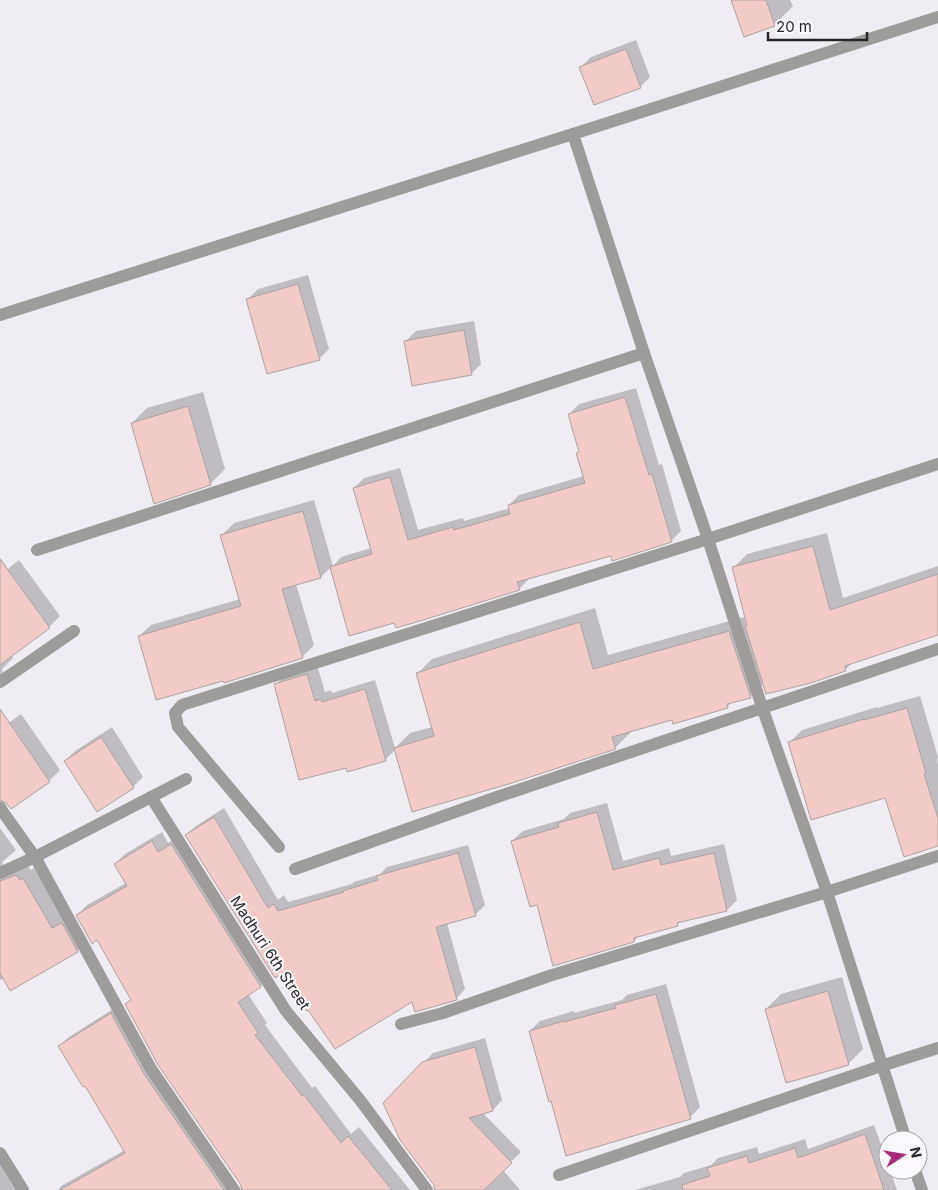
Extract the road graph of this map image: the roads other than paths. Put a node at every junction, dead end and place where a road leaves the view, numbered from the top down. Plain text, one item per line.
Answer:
1 (938, 17) edge
2 (573, 134) junction
3 (0, 315) edge
4 (644, 353) junction
5 (938, 464) edge
6 (708, 539) junction
7 (37, 550) dead end
8 (74, 631) dead end
9 (938, 649) edge
10 (0, 682) edge
11 (762, 707) junction
12 (186, 779) dead end
13 (151, 797) junction
14 (0, 808) edge
15 (278, 847) dead end
16 (938, 856) edge
17 (35, 857) junction
18 (295, 869) dead end
19 (0, 873) edge
20 (827, 892) junction
21 (401, 1024) dead end
22 (938, 1048) edge
23 (881, 1066) junction
24 (903, 1130) edge
25 (0, 1153) edge
26 (559, 1175) dead end
27 (23, 1190) edge
28 (234, 1190) edge
29 (427, 1190) edge

1 - 2 street
2 - 3 street
2 - 4 street
4 - 6 street
4 - 7 street
5 - 6 street
6 - 11 street
6 - 15 street
8 - 10 street
9 - 11 street
11 - 18 street
11 - 20 street
12 - 13 street
13 - 17 street
13 - 29 street, Madhuri 6th Street
14 - 17 street
16 - 20 street
17 - 19 street
17 - 28 street
20 - 21 street
20 - 23 street
22 - 23 street
23 - 24 street
23 - 26 street
25 - 27 street

